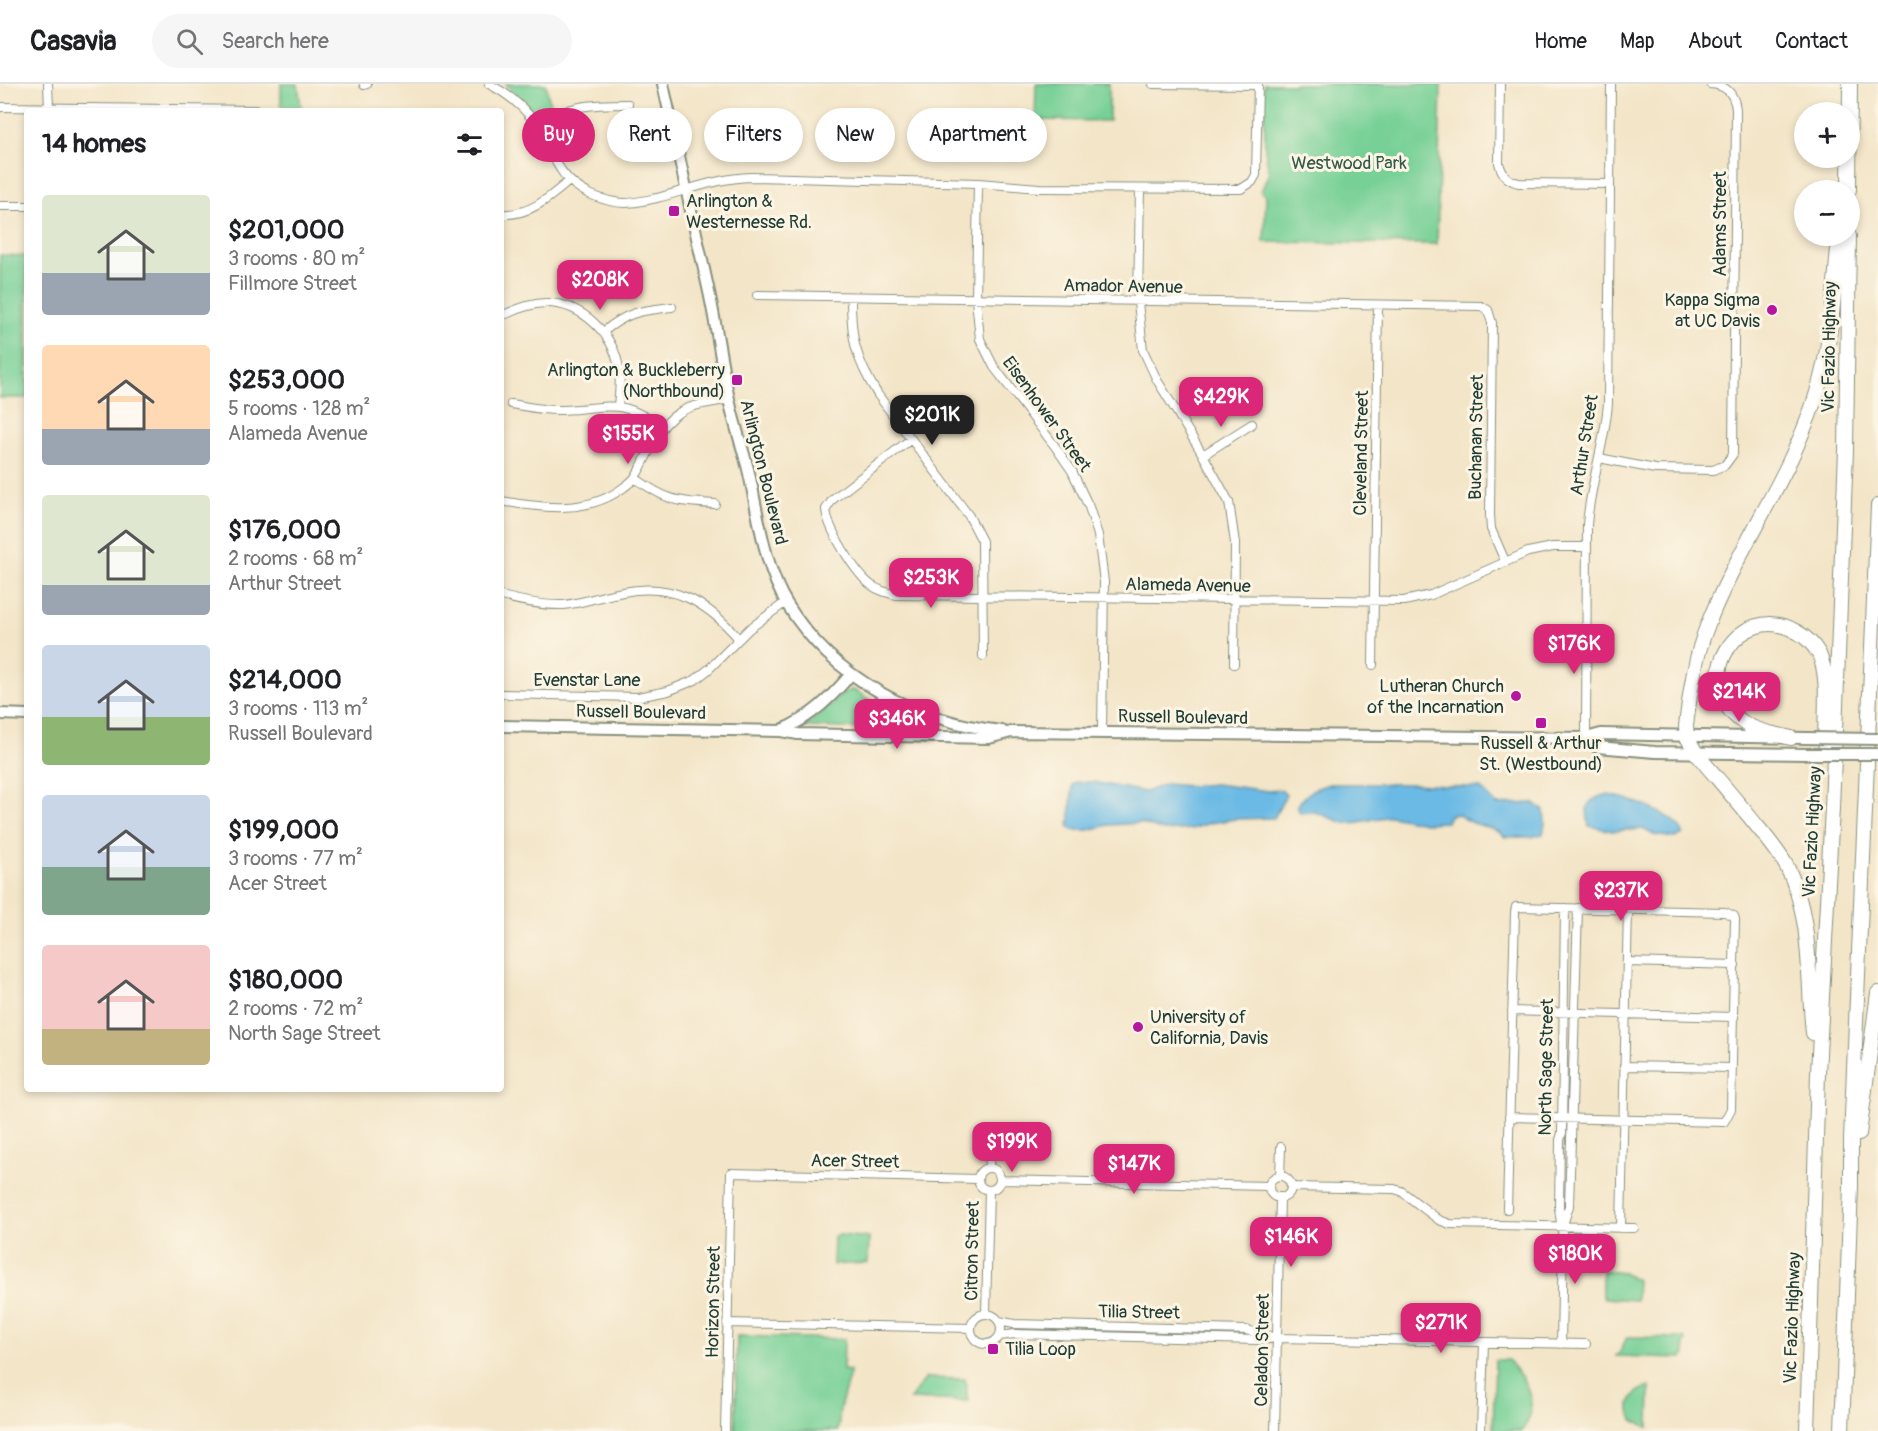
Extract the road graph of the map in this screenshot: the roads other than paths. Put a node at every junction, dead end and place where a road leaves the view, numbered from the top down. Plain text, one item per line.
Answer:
1 (48, 84) edge
2 (489, 84) edge
3 (663, 84) edge
4 (1153, 84) edge
5 (1500, 84) edge
6 (1611, 84) edge
7 (1710, 84) edge
8 (1735, 84) edge
9 (1850, 84) edge
10 (1258, 85) edge
11 (1728, 90) junction
12 (1850, 102) edge
13 (628, 104) dead end
14 (0, 107) edge
15 (48, 108) joint
16 (523, 108) edge
17 (572, 108) edge
18 (556, 162) edge
19 (569, 182) junction
20 (978, 183) junction
21 (1610, 184) junction
22 (1140, 189) junction
23 (685, 190) junction
24 (0, 206) edge
25 (24, 206) edge
26 (504, 214) edge
27 (1838, 246) edge
28 (1849, 246) edge
29 (757, 295) dead end
30 (851, 297) junction
31 (976, 299) junction
32 (1138, 302) junction
33 (1378, 305) junction
34 (672, 307) dead end
35 (1488, 310) joint
36 (506, 314) dead end
37 (603, 332) junction
38 (729, 399) junction
39 (511, 404) dead end
40 (618, 406) junction
41 (1252, 424) dead end
42 (661, 428) junction
43 (911, 439) junction
44 (1203, 455) junction
45 (1599, 458) junction
46 (635, 478) junction
47 (504, 501) edge
48 (715, 504) dead end
49 (1878, 506) edge
50 (1587, 547) junction
51 (1505, 561) junction
52 (504, 597) edge
53 (984, 597) junction
54 (1104, 598) junction
55 (1234, 600) junction
56 (1374, 601) junction
57 (786, 602) junction
58 (739, 639) junction
59 (982, 656) dead end
60 (1234, 664) dead end
61 (1373, 665) dead end
62 (850, 674) junction
63 (504, 694) edge
64 (0, 714) edge
65 (24, 715) edge
66 (504, 726) edge
67 (781, 731) junction
68 (1011, 732) junction
69 (1102, 733) junction
70 (1687, 737) junction
71 (1586, 738) junction
72 (1791, 738) junction
73 (1878, 739) edge
74 (1696, 753) junction
75 (1878, 754) edge
76 (1832, 808) junction
77 (1565, 908) junction
78 (1578, 908) junction
79 (1628, 909) junction
80 (1627, 962) junction
81 (1735, 965) junction
82 (1878, 993) edge
83 (1512, 1011) junction
84 (1563, 1013) junction
85 (1574, 1013) junction
86 (1626, 1015) junction
87 (1734, 1017) junction
88 (1624, 1066) junction
89 (1732, 1068) junction
90 (1818, 1073) junction
91 (1509, 1117) junction
92 (1562, 1119) junction
93 (1572, 1120) junction
94 (1623, 1120) junction
95 (990, 1139) dead end
96 (1281, 1147) dead end
97 (989, 1168) junction
98 (731, 1173) joint
99 (1280, 1176) junction
100 (978, 1179) junction
101 (1000, 1180) junction
102 (1269, 1186) junction
103 (1851, 1186) junction
104 (1291, 1187) junction
105 (989, 1190) junction
106 (1280, 1197) junction
107 (1507, 1209) dead end
108 (1563, 1226) junction
109 (1621, 1228) junction
110 (1635, 1228) dead end
111 (986, 1314) junction
112 (999, 1321) junction
113 (727, 1323) junction
114 (970, 1328) junction
115 (1000, 1336) junction
116 (1277, 1338) junction
117 (1484, 1342) junction
118 (1561, 1344) junction
119 (1586, 1344) dead end
120 (725, 1431) edge
121 (1275, 1431) edge
122 (1481, 1431) edge
123 (1807, 1431) edge
124 (1842, 1431) edge

1 - 15 street
2 - 16 street
3 - 23 main road, Arlington Boulevard
4 - 10 street
5 - 21 street
6 - 21 street, Arthur Street
7 - 11 street
8 - 11 street
9 - 12 highway
10 - 22 street
11 - 45 street, Adams Street
13 - 17 street
14 - 15 street
18 - 19 street
19 - 23 street
19 - 26 street
20 - 22 street
20 - 23 street
20 - 31 street, Eisenhower Street
21 - 45 street, Arthur Street
22 - 32 street
23 - 38 main road, Arlington Boulevard
24 - 25 street
27 - 70 highway
28 - 76 highway, Vic Fazio Highway
29 - 30 street, Amador Avenue
30 - 31 street, Amador Avenue
30 - 43 street
31 - 32 street, Amador Avenue
31 - 54 street, Eisenhower Street
32 - 33 street, Amador Avenue
32 - 44 street
33 - 35 street, Amador Avenue
33 - 56 street, Cleveland Street
34 - 37 street
35 - 51 street, Buchanan Street
36 - 37 street
37 - 40 street
38 - 42 street
38 - 57 main road, Arlington Boulevard
39 - 40 street
40 - 42 street
41 - 44 street
42 - 46 street
43 - 53 street
43 - 53 street, Alameda Avenue
44 - 55 street
45 - 50 street, Arthur Street
46 - 47 street
46 - 48 street
49 - 103 highway
50 - 51 street, Alameda Avenue
50 - 71 street, Arthur Street
51 - 56 street, Alameda Avenue
52 - 58 street
53 - 54 street, Alameda Avenue
53 - 59 street
54 - 55 street, Alameda Avenue
54 - 69 street, Eisenhower Street
55 - 56 street, Alameda Avenue
55 - 60 street
56 - 61 street, Cleveland Street
57 - 58 street, Evenstar Lane
57 - 62 main road, Arlington Boulevard
58 - 63 street, Evenstar Lane
62 - 67 main road, Russell Boulevard
62 - 68 main road, Arlington Boulevard
64 - 65 main road
66 - 67 main road, Russell Boulevard
67 - 68 main road, Russell Boulevard
68 - 69 main road, Russell Boulevard
69 - 71 main road, Russell Boulevard
70 - 71 main road, Russell Boulevard
70 - 72 main road, Russell Boulevard
70 - 74 highway
71 - 74 main road, Russell Boulevard
72 - 73 main road, Russell Boulevard, bridge
72 - 76 highway
74 - 75 main road, Russell Boulevard, bridge
74 - 90 highway
76 - 90 highway, Vic Fazio Highway
77 - 78 street
77 - 83 street
77 - 84 street, North Sage Street
78 - 79 street
78 - 85 street, North Sage Street
79 - 80 street
79 - 81 street
80 - 81 street
80 - 86 street
81 - 87 street
82 - 103 highway
83 - 84 street
83 - 91 street
84 - 85 street
84 - 92 street, North Sage Street
85 - 86 street
85 - 93 street, North Sage Street
86 - 87 street
86 - 88 street
87 - 89 street
88 - 89 street
88 - 94 street
89 - 94 street
90 - 123 highway, Vic Fazio Highway
91 - 92 street
91 - 107 street
92 - 93 street
92 - 108 street, North Sage Street
93 - 94 street
93 - 108 street, North Sage Street
94 - 109 street
95 - 97 street
96 - 99 street
97 - 100 street
97 - 101 street
98 - 100 street, Acer Street
98 - 113 street, Horizon Street
99 - 102 street
99 - 104 street
100 - 105 street
101 - 102 street
101 - 105 street
102 - 106 street
103 - 124 highway
104 - 106 street
104 - 108 street
105 - 111 street, Citron Street
106 - 116 street, Celadon Street
108 - 109 street
108 - 118 street, North Sage Street
109 - 110 street
111 - 112 street
111 - 114 street
112 - 115 street
112 - 116 street, Tilia Street
113 - 114 street
113 - 120 street, Horizon Street
114 - 115 street
115 - 116 street, Tilia Street
116 - 117 street, Tilia Street
116 - 121 street, Celadon Street
117 - 118 street, Tilia Street
117 - 122 street
118 - 119 street, Tilia Street

